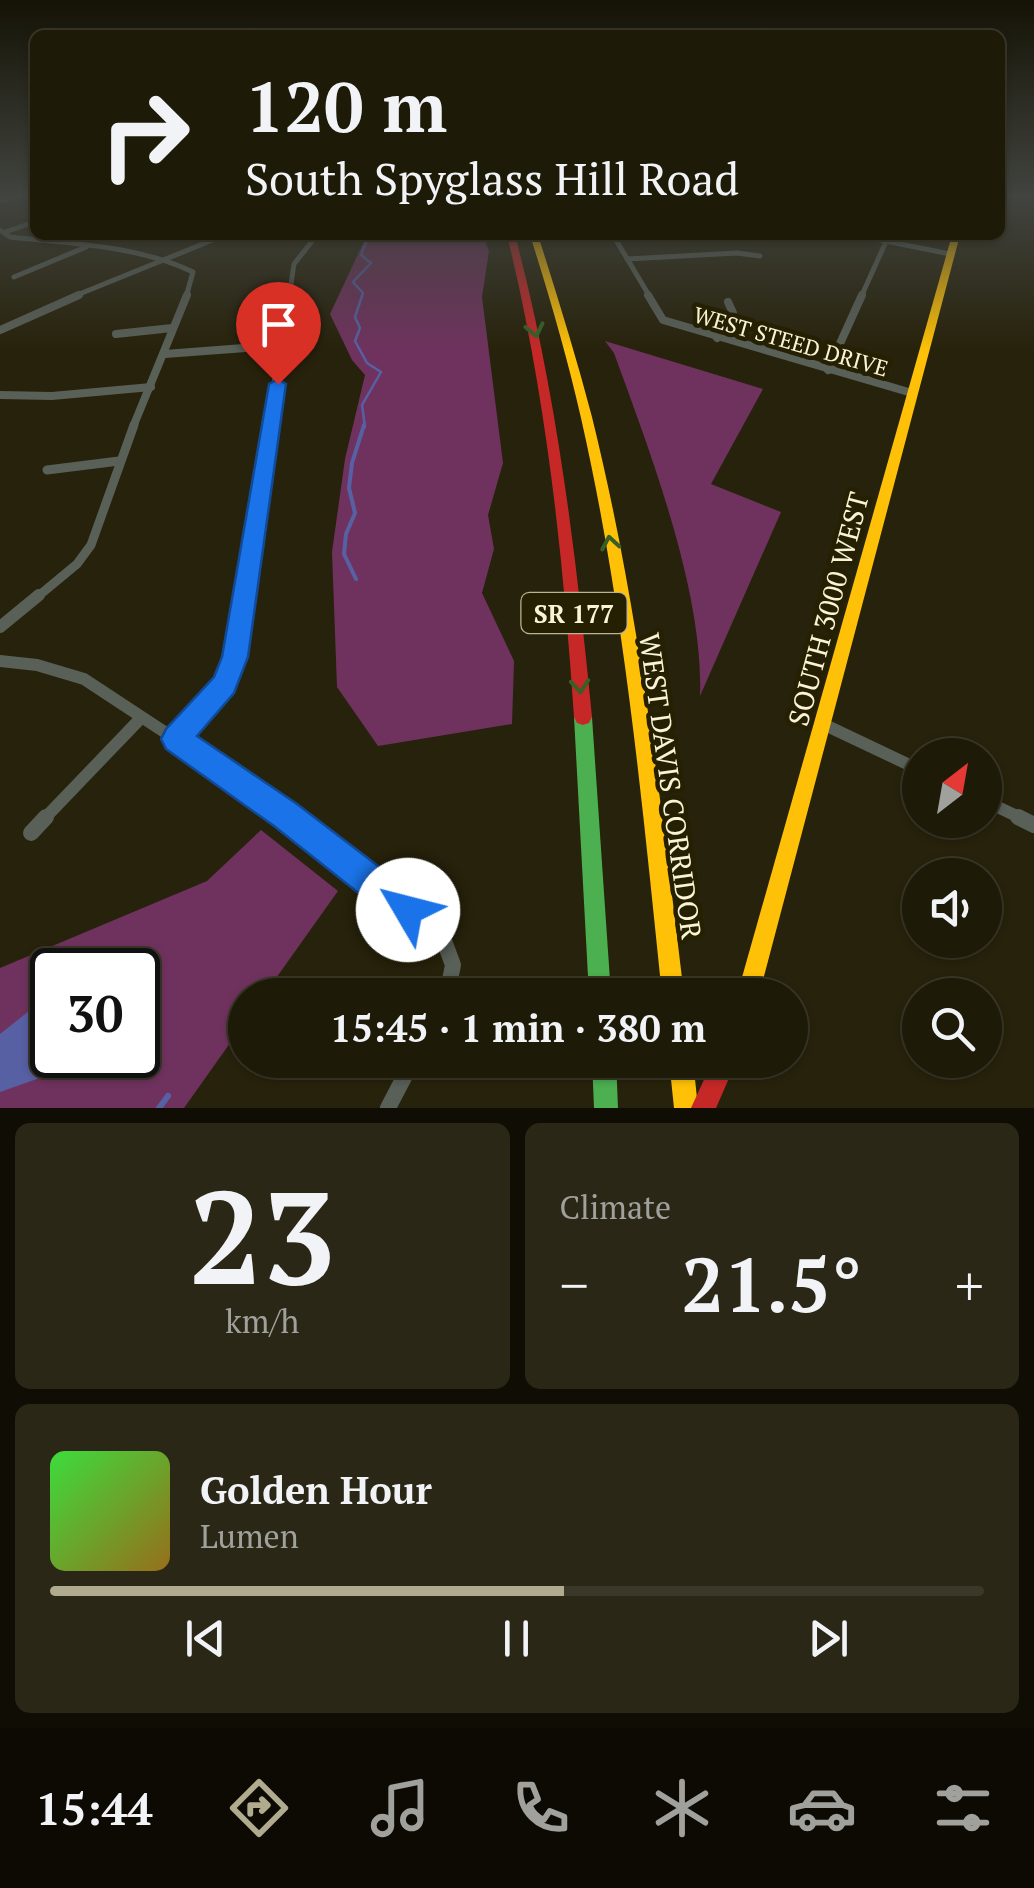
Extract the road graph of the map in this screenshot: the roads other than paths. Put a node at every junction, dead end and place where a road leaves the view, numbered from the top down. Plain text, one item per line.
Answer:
1 (86, 248) edge
2 (92, 248) edge
3 (196, 248) edge
4 (307, 248) edge
5 (514, 248) edge
6 (538, 248) edge
7 (620, 248) edge
8 (884, 248) edge
9 (926, 248) edge
10 (952, 248) edge
11 (950, 254) junction
12 (760, 256) dead end
13 (627, 259) junction
14 (164, 261) junction
15 (14, 276) dead end
16 (728, 302) dead end
17 (172, 328) junction
18 (0, 330) edge
19 (116, 334) dead end
20 (717, 338) junction
21 (284, 345) junction
22 (165, 354) junction
23 (828, 370) junction
24 (151, 386) junction
25 (912, 393) junction
26 (0, 396) edge
27 (120, 462) junction
28 (48, 470) dead end
29 (0, 628) edge
30 (0, 661) edge
31 (140, 719) junction
32 (823, 724) junction
33 (176, 739) junction
34 (902, 761) edge
35 (1002, 809) edge
36 (1034, 825) edge
37 (30, 833) dead end
38 (449, 978) edge
39 (599, 978) edge
40 (672, 978) edge
41 (753, 978) edge
42 (404, 1078) edge
43 (605, 1078) edge
44 (683, 1078) edge
45 (717, 1078) edge
46 (388, 1108) edge
47 (606, 1108) edge
48 (686, 1108) edge
49 (703, 1108) edge

1 - 15 street
2 - 14 street
3 - 14 street
4 - 21 street
5 -> 39 main road, SR 177
40 -> 6 main road, WEST DAVIS CORRIDOR / SR 177
7 - 13 street
8 - 23 street
9 - 11 street
10 - 11 main road, SOUTH 3000 WEST
11 - 25 main road, SOUTH 3000 WEST
12 - 13 street
13 - 20 street, WEST STEED DRIVE
14 - 17 street
14 - 18 street
16 - 20 street
17 - 19 street
17 - 22 street
20 - 23 street, WEST STEED DRIVE
21 - 22 street
21 - 33 street
22 - 24 street
23 - 25 street, WEST STEED DRIVE
24 - 26 street
24 - 27 street
25 - 32 main road, SOUTH 3000 WEST
27 - 28 street
27 - 29 street
30 - 31 street
31 - 33 street
31 - 37 street
32 - 34 street
32 - 41 main road, SOUTH 3000 WEST
33 - 38 street
35 - 36 street
42 - 46 street
43 - 47 main road
44 - 48 main road
45 - 49 main road

